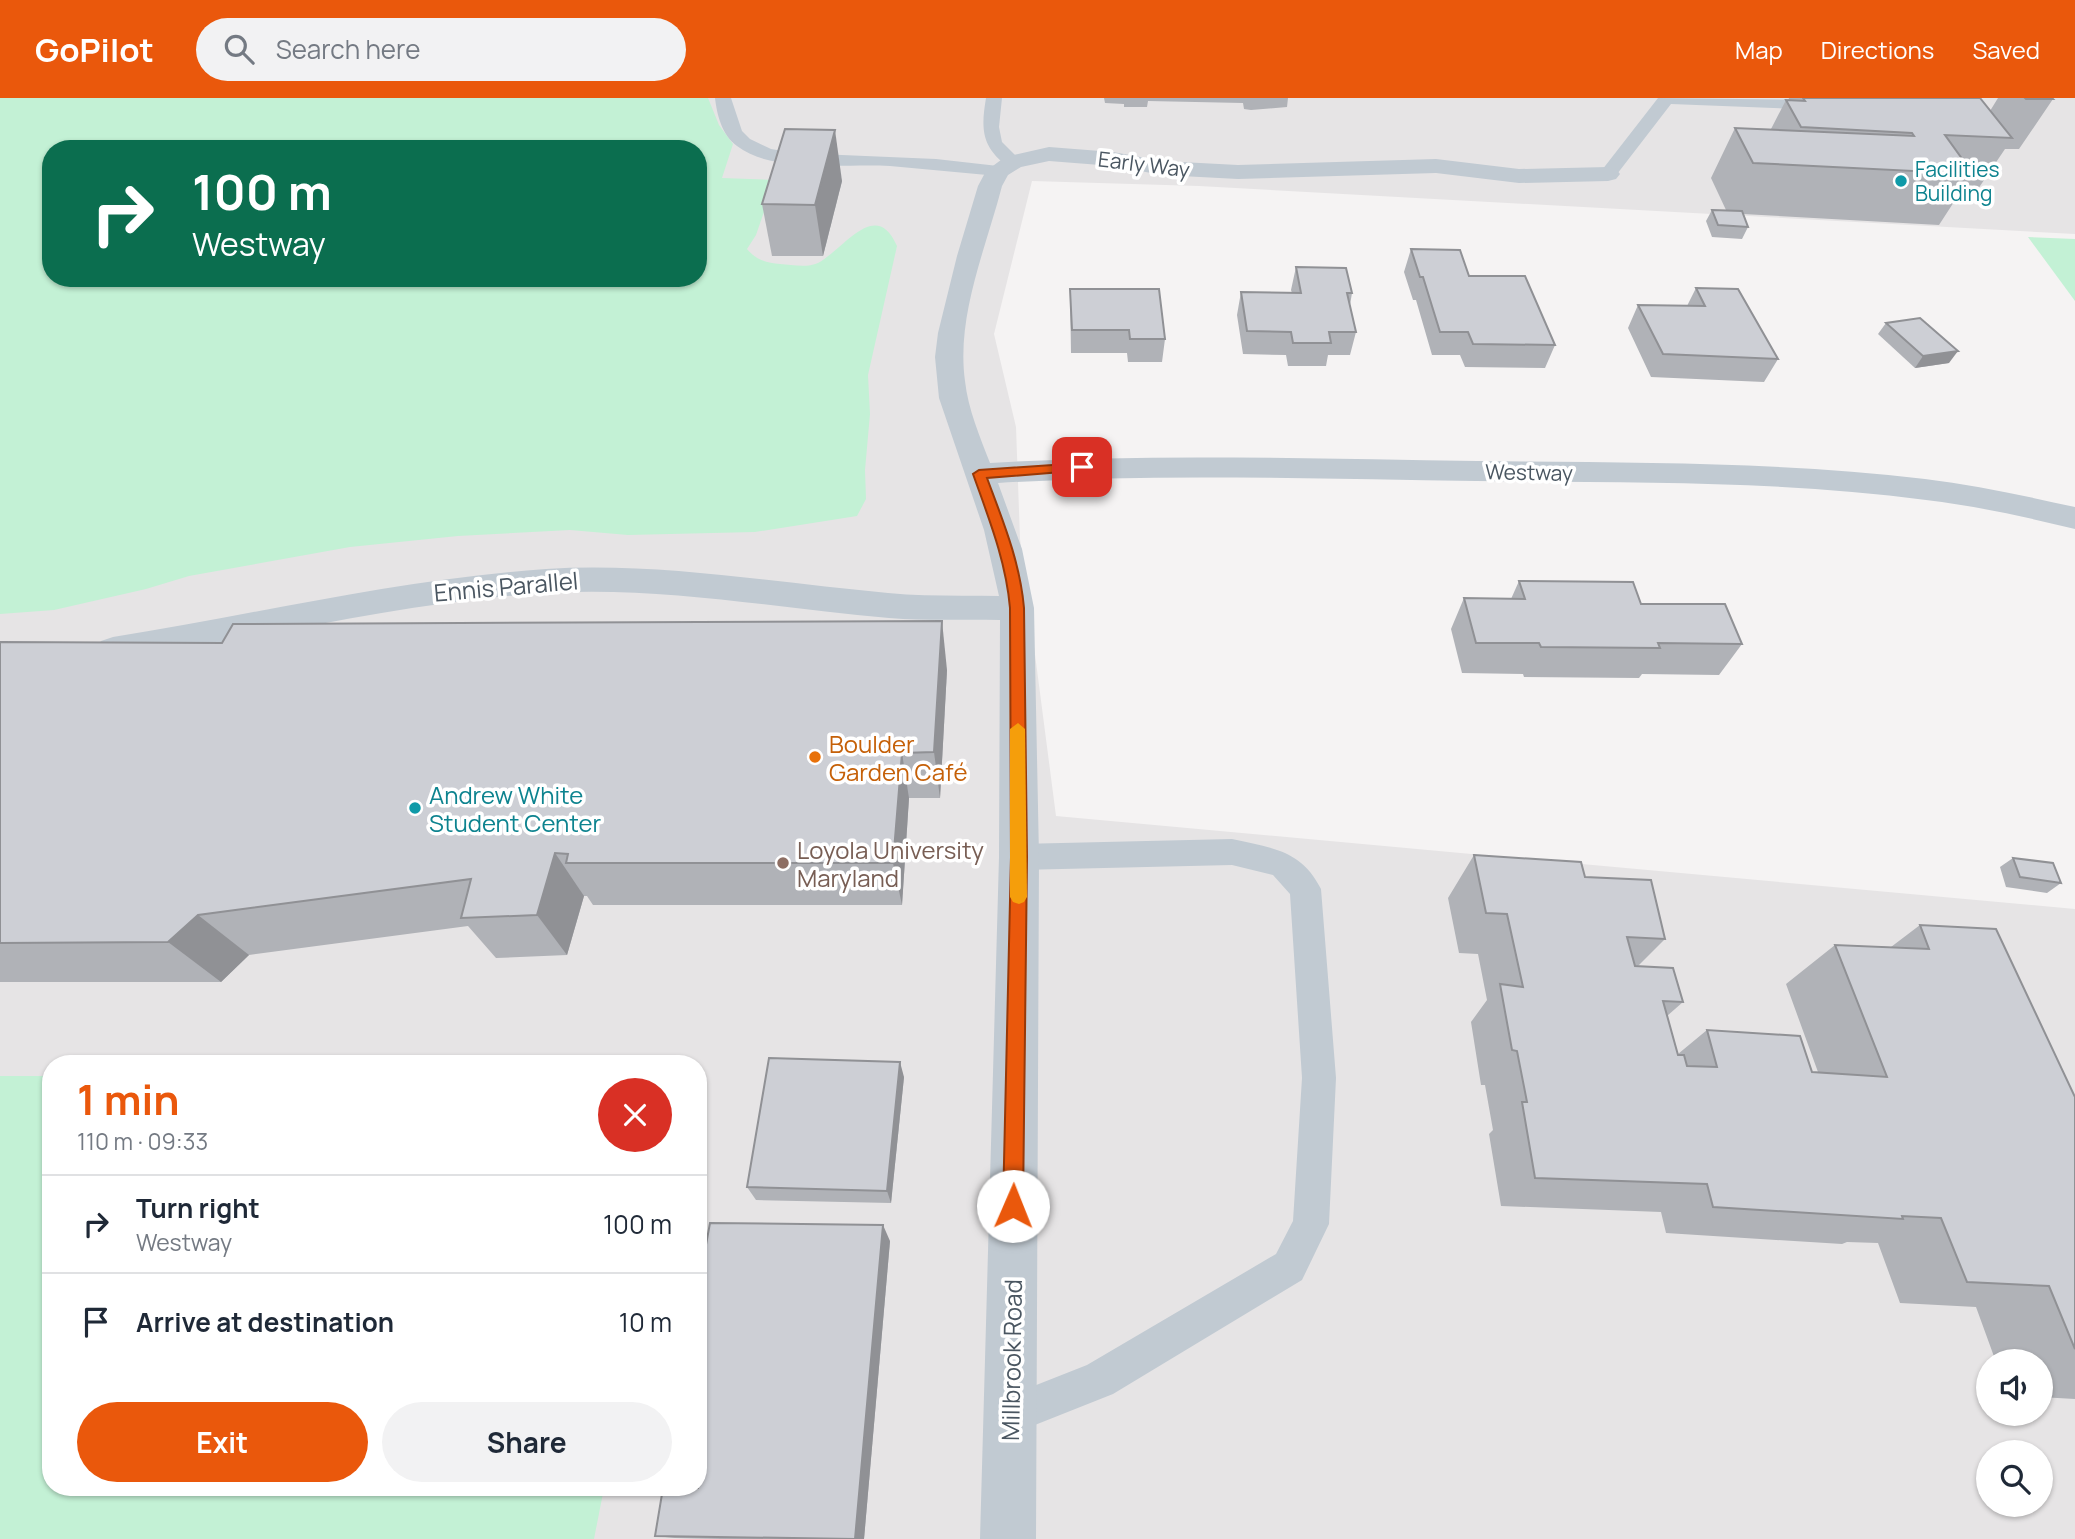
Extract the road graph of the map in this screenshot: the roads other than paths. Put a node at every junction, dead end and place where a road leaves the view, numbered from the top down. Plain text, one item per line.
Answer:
1 (723, 98) edge
2 (994, 98) edge
3 (1666, 99) edge
4 (1843, 106) edge
5 (1006, 166) junction
6 (1608, 174) joint
7 (979, 474) junction
8 (2075, 518) edge
9 (1017, 608) junction
10 (82, 654) edge
11 (1019, 857) junction
12 (1010, 1415) junction
13 (1008, 1539) edge

1 - 5 lane
2 - 5 lane
3 - 4 lane
3 - 6 lane
5 - 6 street, Early Way
5 - 7 street
7 - 8 street, Westway
7 - 9 street, Millbrook Road
9 - 10 street, Ennis Parallel
9 - 11 street, Millbrook Road
11 - 12 street, Millbrook Road
11 - 12 lane
12 - 13 street, Millbrook Road

